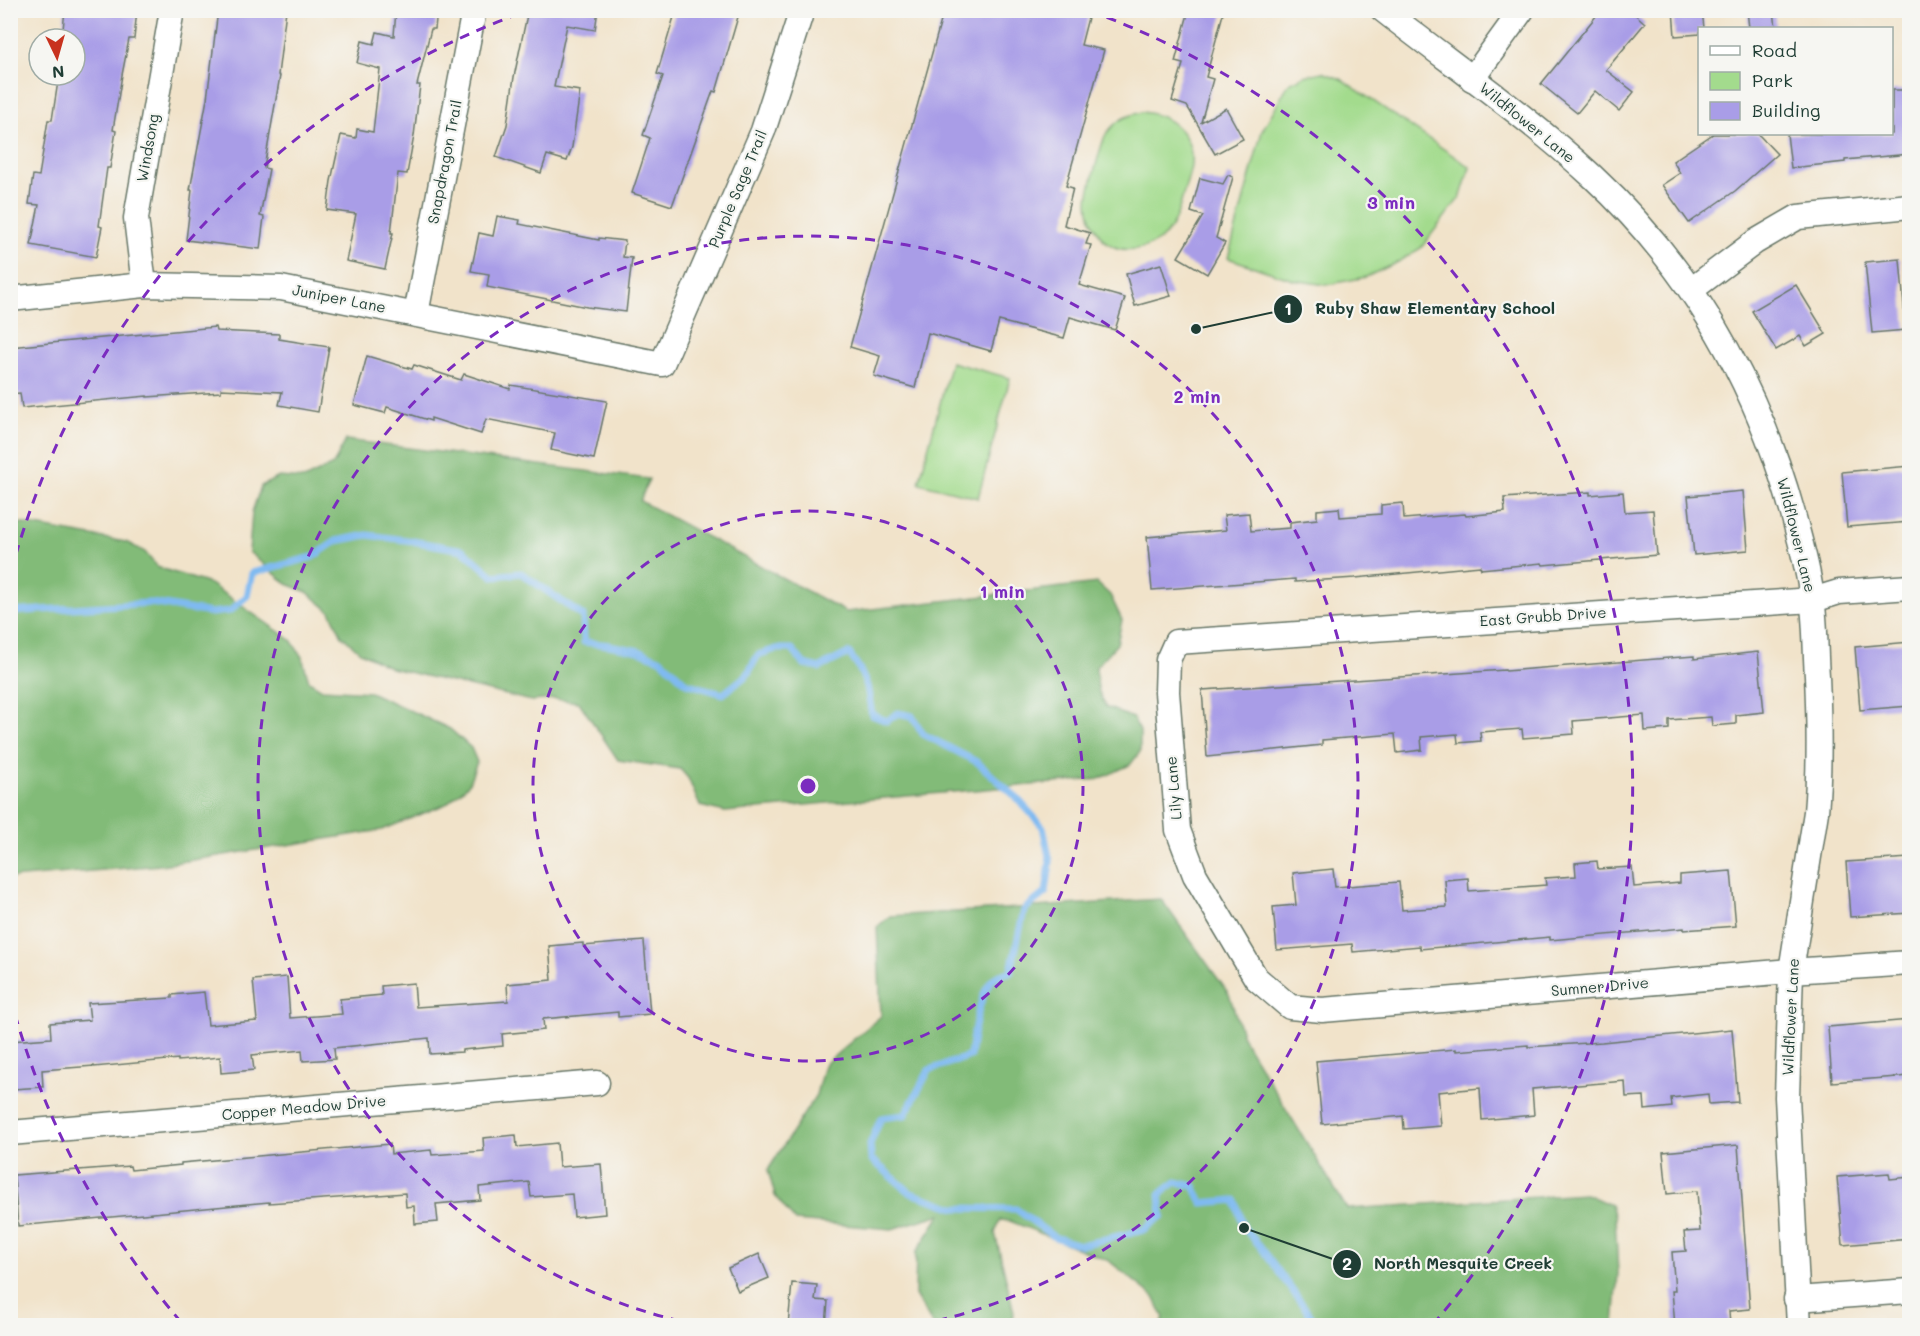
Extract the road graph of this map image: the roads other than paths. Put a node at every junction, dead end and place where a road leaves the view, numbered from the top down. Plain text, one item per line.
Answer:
1 (172, 10) edge
2 (474, 10) edge
3 (802, 10) edge
4 (1383, 10) edge
5 (1522, 10) edge
6 (1472, 79) junction
7 (1910, 206) edge
8 (144, 285) junction
9 (1691, 290) junction
10 (10, 299) edge
11 (416, 314) junction
12 (662, 364) joint
13 (1910, 587) edge
14 (1812, 600) junction
15 (1176, 642) joint
16 (1910, 963) edge
17 (1791, 971) junction
18 (1290, 1007) joint
19 (597, 1083) dead end
20 (10, 1133) edge
21 (1910, 1291) edge
22 (1796, 1299) junction
23 (1799, 1326) edge

1 - 8 street, Windsong
2 - 11 street, Snapdragon Trail
3 - 12 street, Purple Sage Trail
4 - 6 street, Wildflower Lane
5 - 6 street
6 - 9 street, Wildflower Lane
7 - 9 street
8 - 10 street, Juniper Lane
8 - 11 street, Juniper Lane
9 - 14 street, Wildflower Lane
11 - 12 street, Juniper Lane
13 - 14 street, East Grubb Drive
14 - 15 street, East Grubb Drive
14 - 17 street, Wildflower Lane
15 - 18 street, Lily Lane
16 - 17 street, Sumner Drive
17 - 18 street, Sumner Drive
17 - 22 street, Wildflower Lane
19 - 20 street, Copper Meadow Drive
21 - 22 street
22 - 23 street, Wildflower Lane

